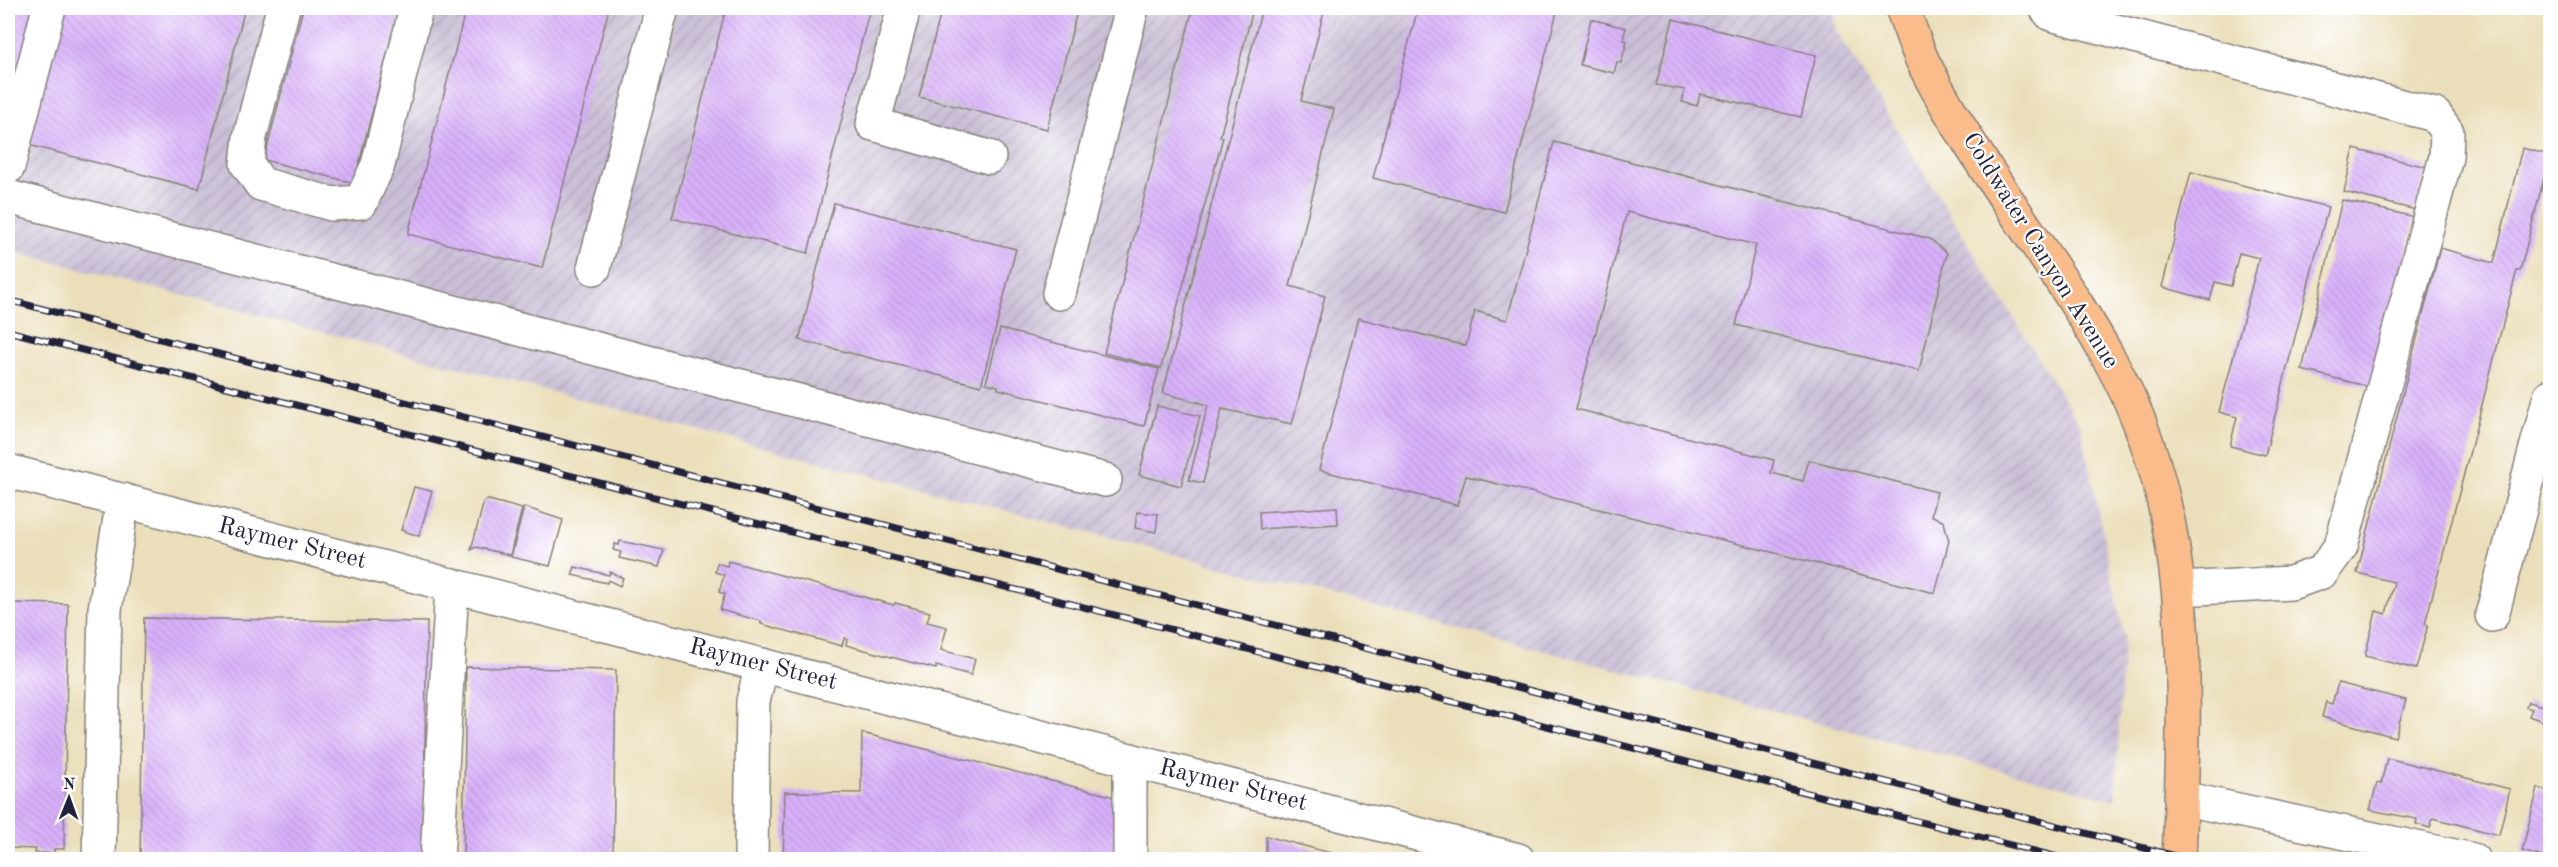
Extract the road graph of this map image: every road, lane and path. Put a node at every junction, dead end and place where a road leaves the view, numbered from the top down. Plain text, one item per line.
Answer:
1 (49, 8) edge
2 (283, 8) edge
3 (416, 8) edge
4 (662, 8) edge
5 (904, 8) edge
6 (1132, 8) edge
7 (1902, 8) edge
8 (2046, 8) edge
9 (989, 157) dead end
10 (8, 167) edge
11 (8, 197) edge
12 (594, 268) dead end
13 (1059, 293) dead end
14 (2550, 396) edge
15 (8, 471) edge
16 (2541, 471) edge
17 (1105, 480) dead end
18 (123, 500) junction
19 (452, 585) junction
20 (2179, 589) junction
21 (2492, 615) dead end
22 (762, 665) junction
23 (1130, 760) junction
24 (2181, 798) junction
25 (1500, 857) edge
26 (99, 860) edge
27 (437, 860) edge
28 (751, 860) edge
29 (1130, 860) edge
30 (2179, 860) edge
31 (2473, 860) edge

1 - 10 street
2 - 3 street
4 - 12 street
5 - 9 street
6 - 13 street
7 - 20 main road, Coldwater Canyon Avenue
8 - 20 street
11 - 17 street
14 - 16 street
15 - 18 street, Raymer Street
16 - 21 street
18 - 19 street, Raymer Street
18 - 26 street
19 - 22 street, Raymer Street
19 - 27 street
20 - 24 main road, Coldwater Canyon Avenue
22 - 23 street, Raymer Street
22 - 28 street
23 - 25 street, Raymer Street
23 - 29 street
24 - 30 main road, Coldwater Canyon Avenue
24 - 31 street

